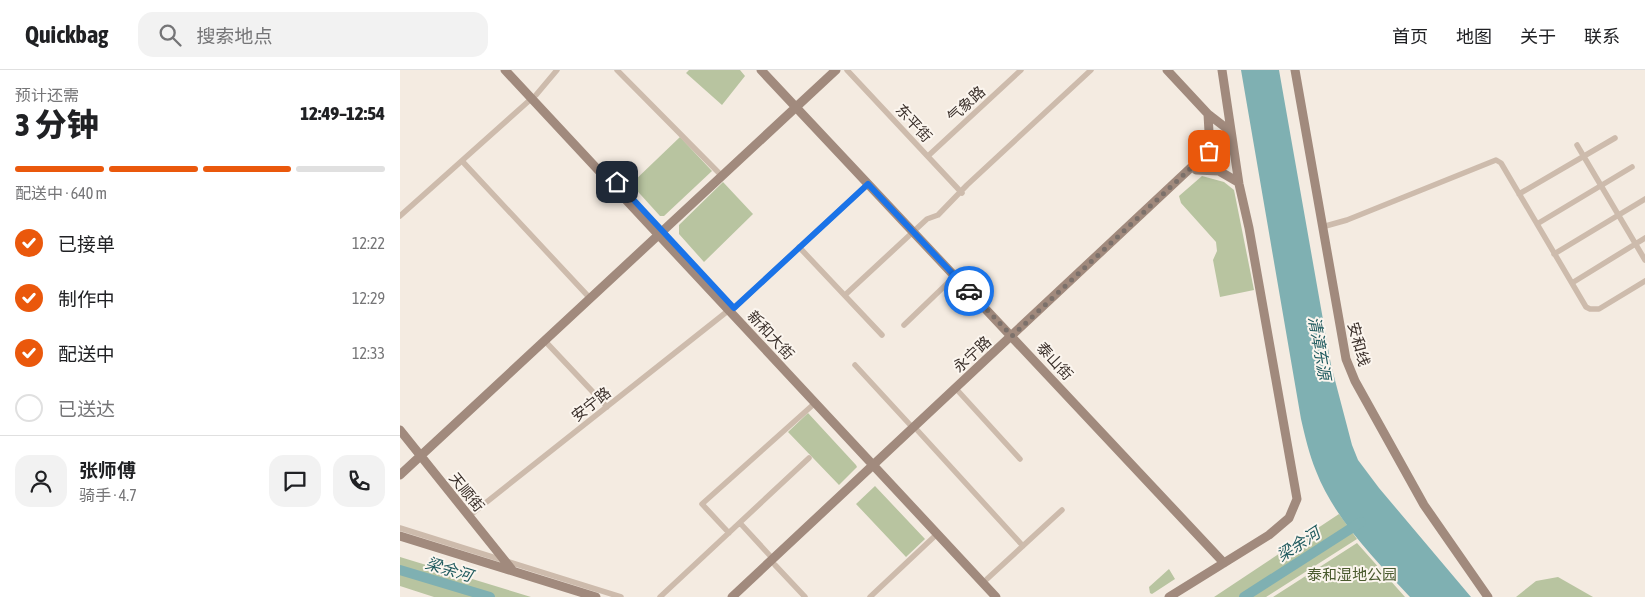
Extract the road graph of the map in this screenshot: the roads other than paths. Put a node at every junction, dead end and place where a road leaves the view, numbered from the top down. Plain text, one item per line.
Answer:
1 (505, 70) edge
2 (513, 70) edge
3 (557, 70) edge
4 (617, 70) edge
5 (760, 70) edge
6 (830, 70) edge
7 (836, 70) edge
8 (847, 70) edge
9 (1021, 70) edge
10 (1091, 70) edge
11 (1167, 70) edge
12 (1216, 70) edge
13 (1222, 70) edge
14 (1295, 70) edge
15 (534, 97) junction
16 (794, 106) junction
17 (1226, 108) junction
18 (1208, 114) junction
19 (1231, 134) junction
20 (1615, 138) dead end
21 (1577, 144) dead end
22 (1210, 150) junction
23 (928, 156) junction
24 (1584, 156) junction
25 (462, 161) junction
26 (1632, 168) dead end
27 (1196, 170) junction
28 (719, 173) junction
29 (1238, 182) junction
30 (868, 184) junction
31 (1601, 186) junction
32 (962, 193) junction
33 (1519, 194) junction
34 (1645, 199) edge
35 (1619, 215) junction
36 (400, 216) edge
37 (1537, 224) junction
38 (1322, 227) junction
39 (659, 231) junction
40 (913, 232) junction
41 (1645, 238) edge
42 (1636, 244) junction
43 (799, 247) junction
44 (1554, 254) junction
45 (1645, 260) edge
46 (956, 276) junction
47 (1645, 280) edge
48 (1572, 283) junction
49 (587, 295) junction
50 (844, 295) junction
51 (731, 309) junction
52 (904, 325) dead end
53 (882, 335) dead end
54 (1013, 338) junction
55 (544, 340) junction
56 (855, 366) dead end
57 (959, 392) junction
58 (815, 403) junction
59 (607, 407) junction
60 (915, 429) junction
61 (400, 430) edge
62 (420, 454) junction
63 (809, 458) dead end
64 (1020, 459) dead end
65 (877, 465) junction
66 (400, 469) edge
67 (400, 475) edge
68 (1062, 510) dead end
69 (470, 516) junction
70 (740, 523) junction
71 (400, 528) edge
72 (728, 533) junction
73 (937, 534) junction
74 (400, 536) edge
75 (1023, 546) junction
76 (505, 561) junction
77 (774, 562) junction
78 (1224, 563) junction
79 (513, 572) junction
80 (987, 579) junction
81 (1487, 595) edge
82 (596, 597) edge
83 (620, 597) edge
84 (660, 597) edge
85 (732, 597) edge
86 (740, 597) edge
87 (805, 597) edge
88 (870, 597) edge
89 (996, 597) edge
90 (1004, 597) edge
91 (1169, 597) edge

1 - 15 main road, 新和大街
2 - 15 main road, 新和大街
3 - 15 street
4 - 28 street
5 - 16 main road, 泰山街
6 - 16 main road
7 - 16 main road
8 - 23 street, 东平街
9 - 23 street, 气象路
10 - 32 street
11 - 18 main road
12 - 17 main road
13 - 17 main road
14 - 38 main road, 安和线
15 - 25 street
15 - 39 main road, 新和大街
16 - 28 main road
16 - 30 main road, 泰山街
16 - 39 main road
17 - 19 main road
18 - 19 main road
18 - 22 main road
19 - 22 main road, 永宁路
19 - 27 main road, 永宁路
19 - 29 main road
20 - 24 street
21 - 24 street
22 - 54 main road, 永宁路
23 - 32 street, 东平街
24 - 31 street
24 - 33 street
25 - 36 street
25 - 49 street
26 - 31 street
27 - 29 main road
27 - 54 main road, 永宁路
28 - 39 main road
29 - 78 main road
30 - 40 main road, 泰山街
30 - 43 street, 安宁路
31 - 35 street
31 - 37 street
32 - 40 street
33 - 37 street
33 - 38 street
34 - 35 street
35 - 42 street
35 - 44 street
37 - 44 street
38 - 81 main road, 安和线
39 - 49 main road
39 - 51 main road, 新和大街
39 - 55 main road
40 - 46 main road, 泰山街
40 - 50 street
41 - 42 street
42 - 45 street
42 - 48 street
43 - 50 street
43 - 51 street, 安宁路
44 - 48 street
46 - 52 street
46 - 54 main road, 泰山街
47 - 48 street
49 - 62 main road
50 - 53 street
51 - 58 main road, 新和大街
51 - 59 street, 安宁路
51 - 65 main road, 新和大街
54 - 57 main road, 永宁路
54 - 60 main road, 永宁路
54 - 78 main road, 泰山街
55 - 59 street
55 - 62 main road
56 - 60 street
57 - 60 main road, 永宁路
57 - 64 street
58 - 65 main road, 新和大街
58 - 72 street
59 - 69 street, 安宁路
60 - 65 main road, 永宁路
60 - 75 street
61 - 62 main road, 天顺街
62 - 66 main road
62 - 67 main road
62 - 69 main road, 天顺街
63 - 70 street
65 - 73 main road, 新和大街
65 - 77 main road, 永宁路
65 - 80 main road, 新和大街
68 - 75 street
69 - 76 main road, 天顺街
70 - 72 street
70 - 77 street
71 - 76 street
72 - 84 street
73 - 88 street
73 - 89 main road, 新和大街
74 - 79 main road
75 - 80 street
76 - 79 main road, 天顺街
76 - 83 street
77 - 85 main road, 永宁路
77 - 86 main road, 永宁路
77 - 87 street
78 - 91 main road
79 - 82 main road
80 - 90 main road, 新和大街

